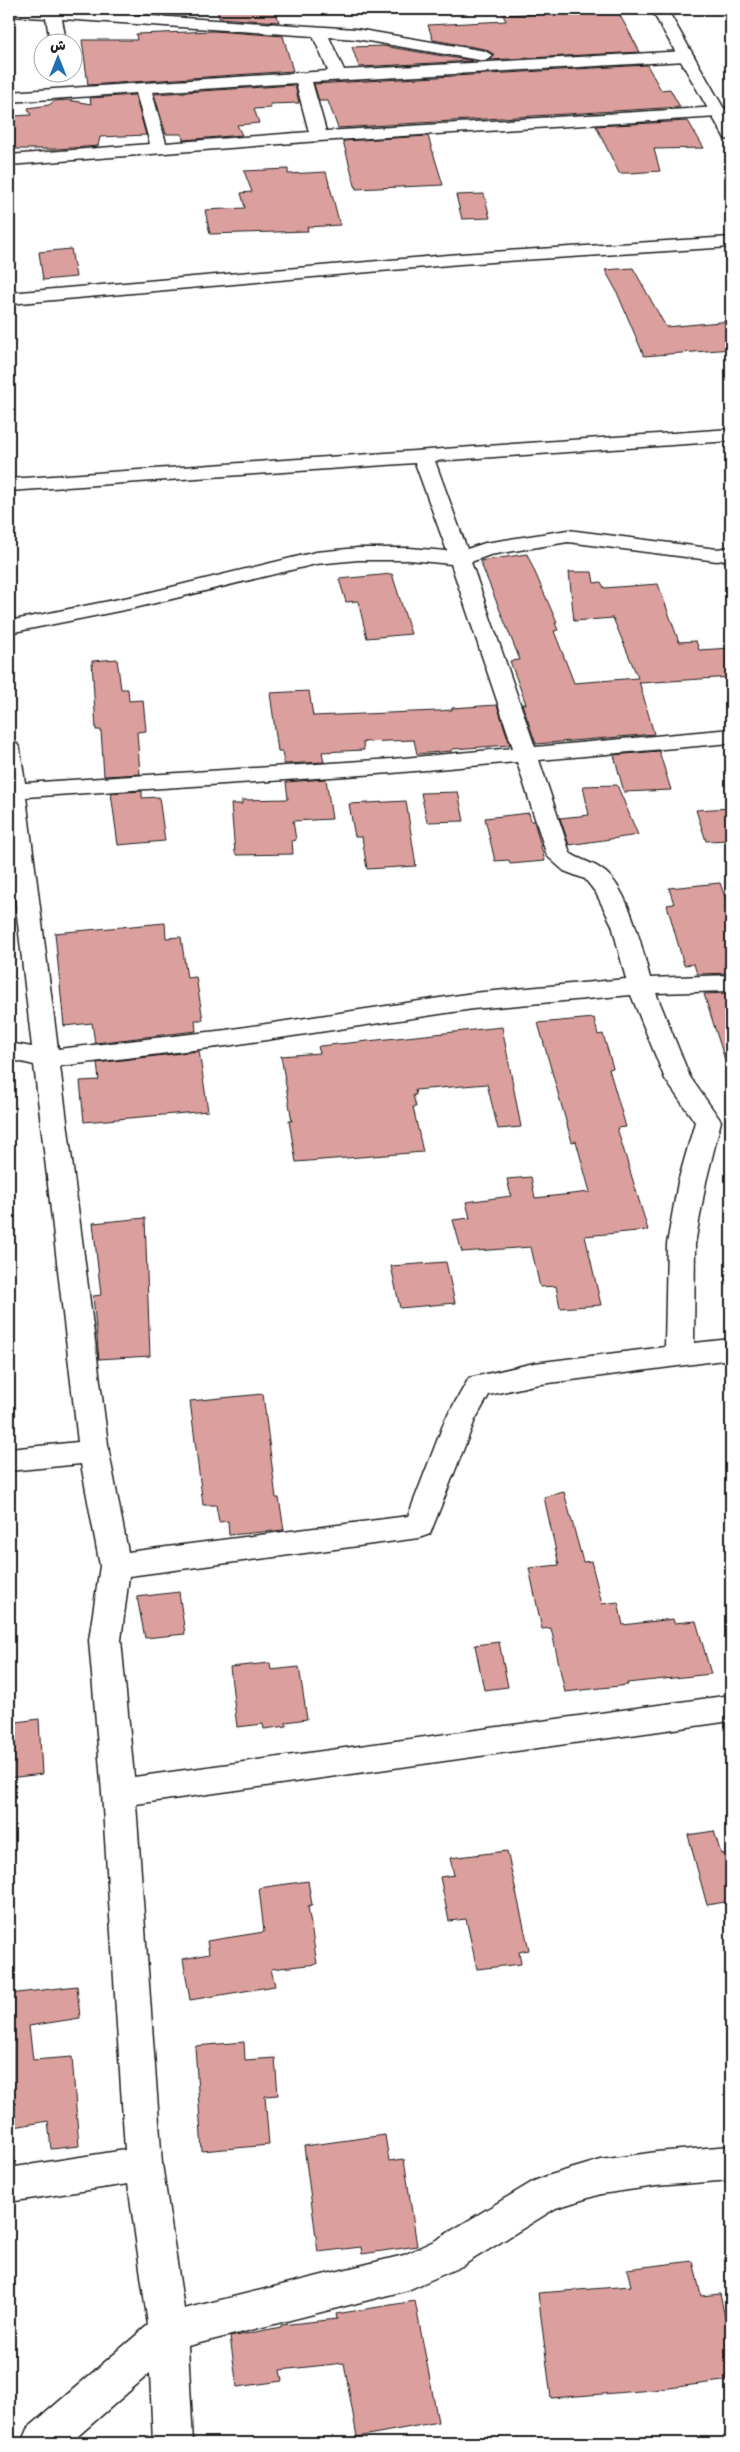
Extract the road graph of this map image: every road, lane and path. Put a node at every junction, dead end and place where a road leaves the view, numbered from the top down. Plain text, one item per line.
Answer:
1 (659, 9) edge
2 (9, 11) edge
3 (53, 14) junction
4 (319, 31) junction
5 (56, 32) edge
6 (686, 56) junction
7 (529, 64) junction
8 (338, 75) junction
9 (303, 77) junction
10 (143, 88) junction
11 (9, 97) edge
12 (719, 112) junction
13 (731, 135) edge
14 (319, 136) junction
15 (160, 150) junction
16 (9, 160) edge
17 (731, 242) edge
18 (9, 299) edge
19 (731, 435) edge
20 (423, 457) junction
21 (9, 485) edge
22 (731, 554) edge
23 (460, 560) junction
24 (9, 626) edge
25 (731, 736) edge
26 (9, 749) edge
27 (526, 755) junction
28 (12, 791) edge
29 (731, 982) edge
30 (640, 986) junction
31 (9, 1051) edge
32 (47, 1059) junction
33 (731, 1349) edge
34 (679, 1357) junction
35 (94, 1452) junction
36 (9, 1460) edge
37 (115, 1566) junction
38 (731, 1708) edge
39 (119, 1793) junction
40 (731, 2163) edge
41 (144, 2164) junction
42 (9, 2185) edge
43 (168, 2332) junction
44 (41, 2443) edge
45 (174, 2443) edge

1 - 6 street
2 - 3 street
3 - 4 street
3 - 5 street
4 - 7 street
4 - 8 street
6 - 7 street
6 - 12 street
7 - 8 street
8 - 9 street
9 - 10 street
9 - 14 street
10 - 11 street
10 - 15 street
12 - 13 street
12 - 14 street
14 - 15 street
15 - 16 street
17 - 18 street
19 - 20 street
20 - 21 street
20 - 23 street
22 - 23 street
23 - 24 street
23 - 27 street
25 - 27 street
26 - 28 street
27 - 28 street
27 - 30 street
28 - 32 street
29 - 30 street
30 - 32 street
30 - 34 street
31 - 32 street
32 - 35 street
33 - 34 street
34 - 37 street
35 - 36 street
35 - 37 street
37 - 39 street
38 - 39 street
39 - 41 street
40 - 43 street
41 - 42 street
41 - 43 street
43 - 44 street
43 - 45 street

